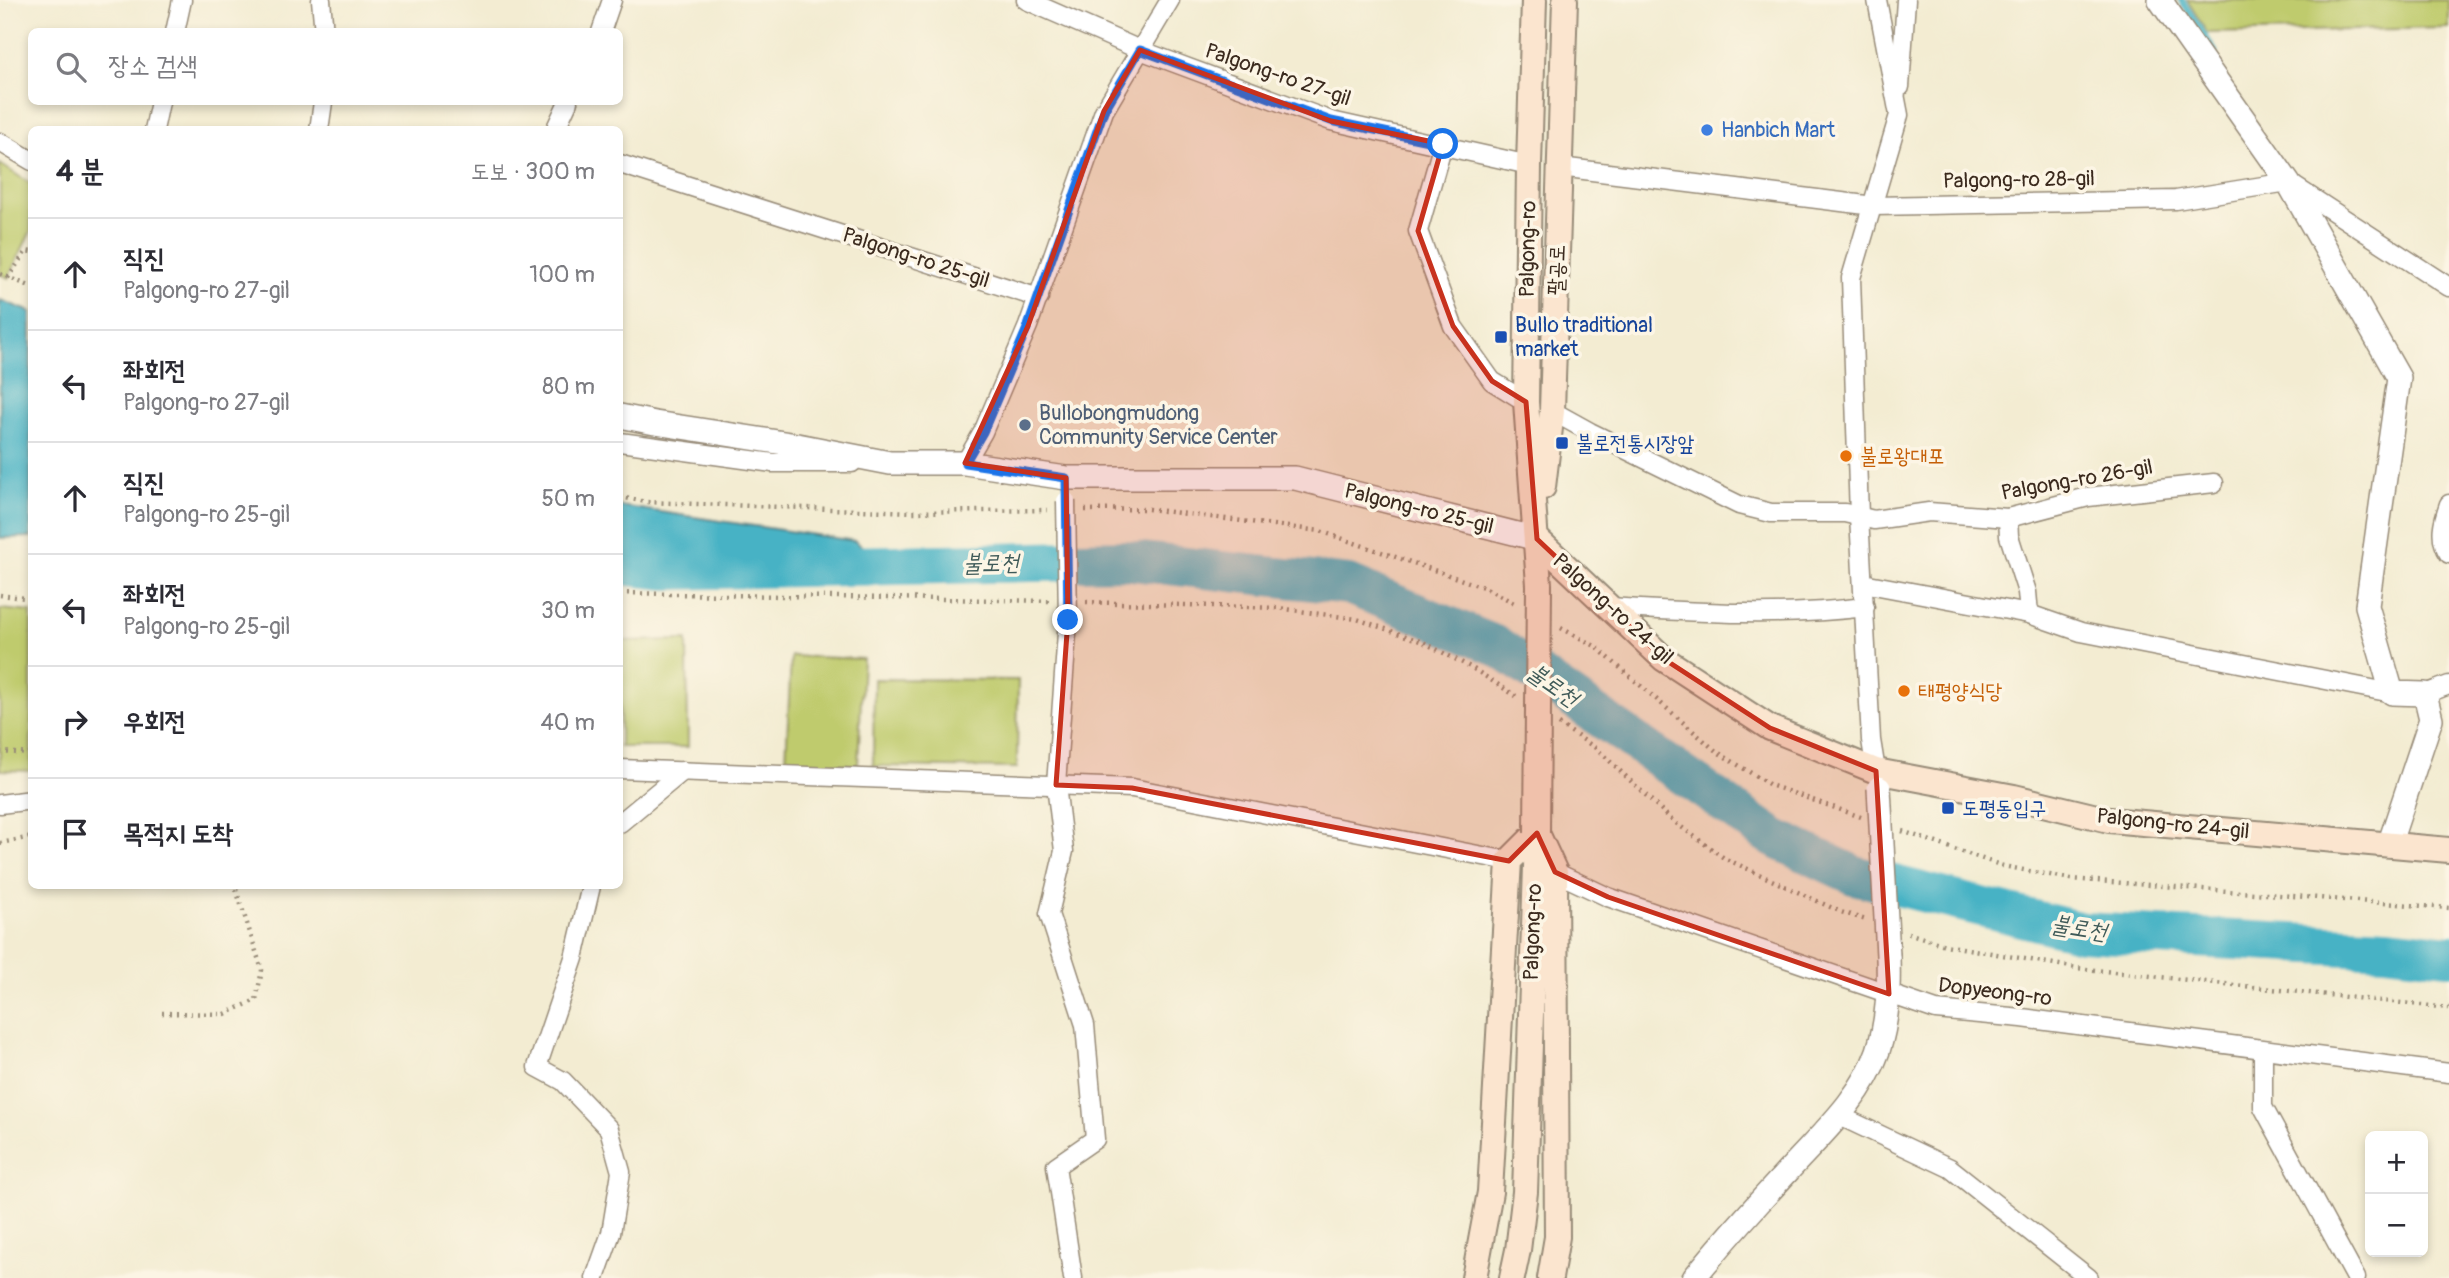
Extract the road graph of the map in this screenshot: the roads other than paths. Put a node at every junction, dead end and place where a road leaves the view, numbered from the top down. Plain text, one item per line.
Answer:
1 (182, 0) edge
2 (321, 0) edge
3 (612, 0) edge
4 (1026, 0) edge
5 (1170, 0) edge
6 (1534, 0) edge
7 (1566, 0) edge
8 (1877, 0) edge
9 (1906, 0) edge
10 (2160, 0) edge
11 (176, 28) edge
12 (324, 28) edge
13 (602, 28) edge
14 (1140, 50) junction
15 (159, 105) edge
16 (322, 105) edge
17 (567, 105) edge
18 (1899, 115) junction
19 (155, 126) edge
20 (319, 126) edge
21 (557, 126) edge
22 (0, 142) edge
23 (1443, 144) junction
24 (28, 159) edge
25 (623, 165) edge
26 (1529, 165) junction
27 (1560, 167) junction
28 (2288, 182) junction
29 (1874, 206) junction
30 (2449, 287) edge
31 (1038, 298) junction
32 (1526, 402) junction
33 (1552, 411) junction
34 (623, 417) edge
35 (623, 442) edge
36 (890, 463) junction
37 (965, 463) junction
38 (1066, 478) junction
39 (2214, 483) dead end
40 (2449, 504) edge
41 (1860, 516) junction
42 (2008, 518) junction
43 (1537, 540) junction
44 (2449, 554) edge
45 (1863, 583) junction
46 (1608, 607) junction
47 (1865, 607) junction
48 (2029, 614) junction
49 (2449, 685) edge
50 (2392, 693) junction
51 (2424, 694) junction
52 (623, 769) edge
53 (683, 771) junction
54 (1878, 780) junction
55 (1056, 785) junction
56 (28, 800) edge
57 (0, 804) edge
58 (623, 821) edge
59 (1537, 833) junction
60 (2389, 845) junction
61 (2449, 850) edge
62 (1509, 861) junction
63 (1555, 872) junction
64 (590, 889) edge
65 (1889, 994) junction
66 (2263, 1050) junction
67 (2449, 1073) edge
68 (1840, 1116) junction
69 (596, 1278) edge
70 (1073, 1278) edge
71 (1474, 1278) edge
72 (1512, 1278) edge
73 (1550, 1278) edge
74 (1694, 1278) edge
75 (2089, 1278) edge
76 (2356, 1278) edge

1 - 11 street
2 - 12 street
3 - 13 street
4 - 14 street, Palgong-ro 27-gil
5 - 14 street
6 - 26 main road, Palgong-ro
7 - 27 main road, 팔공로
8 - 18 street
9 - 18 street
10 - 28 street
14 - 23 street, Palgong-ro 27-gil
14 - 31 street
15 - 19 street
16 - 20 street
17 - 21 street
18 - 29 street
22 - 24 street
23 - 26 street, Palgong-ro 27-gil
23 - 32 street
25 - 31 street, Palgong-ro 25-gil
26 - 32 main road, Palgong-ro
27 - 29 street, Palgong-ro 28-gil
27 - 33 main road, 팔공로
28 - 29 street, Palgong-ro 28-gil
28 - 30 street
28 - 50 street
29 - 41 street
31 - 37 street
32 - 43 main road, Palgong-ro
33 - 41 street, Palgong-ro 26-gil
33 - 43 main road, 팔공로
34 - 36 street, Palgong-ro 25-gil
35 - 36 street
36 - 37 street, Palgong-ro 25-gil
37 - 38 street, Palgong-ro 25-gil
38 - 43 street, Palgong-ro 25-gil
38 - 55 street, bridge
39 - 42 street, Palgong-ro 26-gil
40 - 44 street
41 - 42 street, Palgong-ro 26-gil
41 - 45 street
42 - 48 street
43 - 46 main road, Palgong-ro 24-gil
43 - 59 main road, Palgong-ro, bridge
45 - 47 street
45 - 48 street
46 - 47 street
46 - 54 main road, Palgong-ro 24-gil
47 - 54 street
48 - 50 street
49 - 51 street
50 - 51 street
51 - 60 street
52 - 53 street
53 - 55 street
53 - 58 street
54 - 60 main road, Palgong-ro 24-gil
54 - 65 street, bridge
55 - 62 street
55 - 70 street
56 - 57 street
59 - 62 main road
59 - 63 main road
59 - 72 main road, Palgong-ro
60 - 61 main road, Palgong-ro 24-gil
62 - 71 main road
63 - 65 street, Dopyeong-ro
63 - 73 main road
64 - 69 street
65 - 66 street, Dopyeong-ro
65 - 68 street
66 - 67 street, Dopyeong-ro
66 - 76 street
68 - 74 street
68 - 75 street

